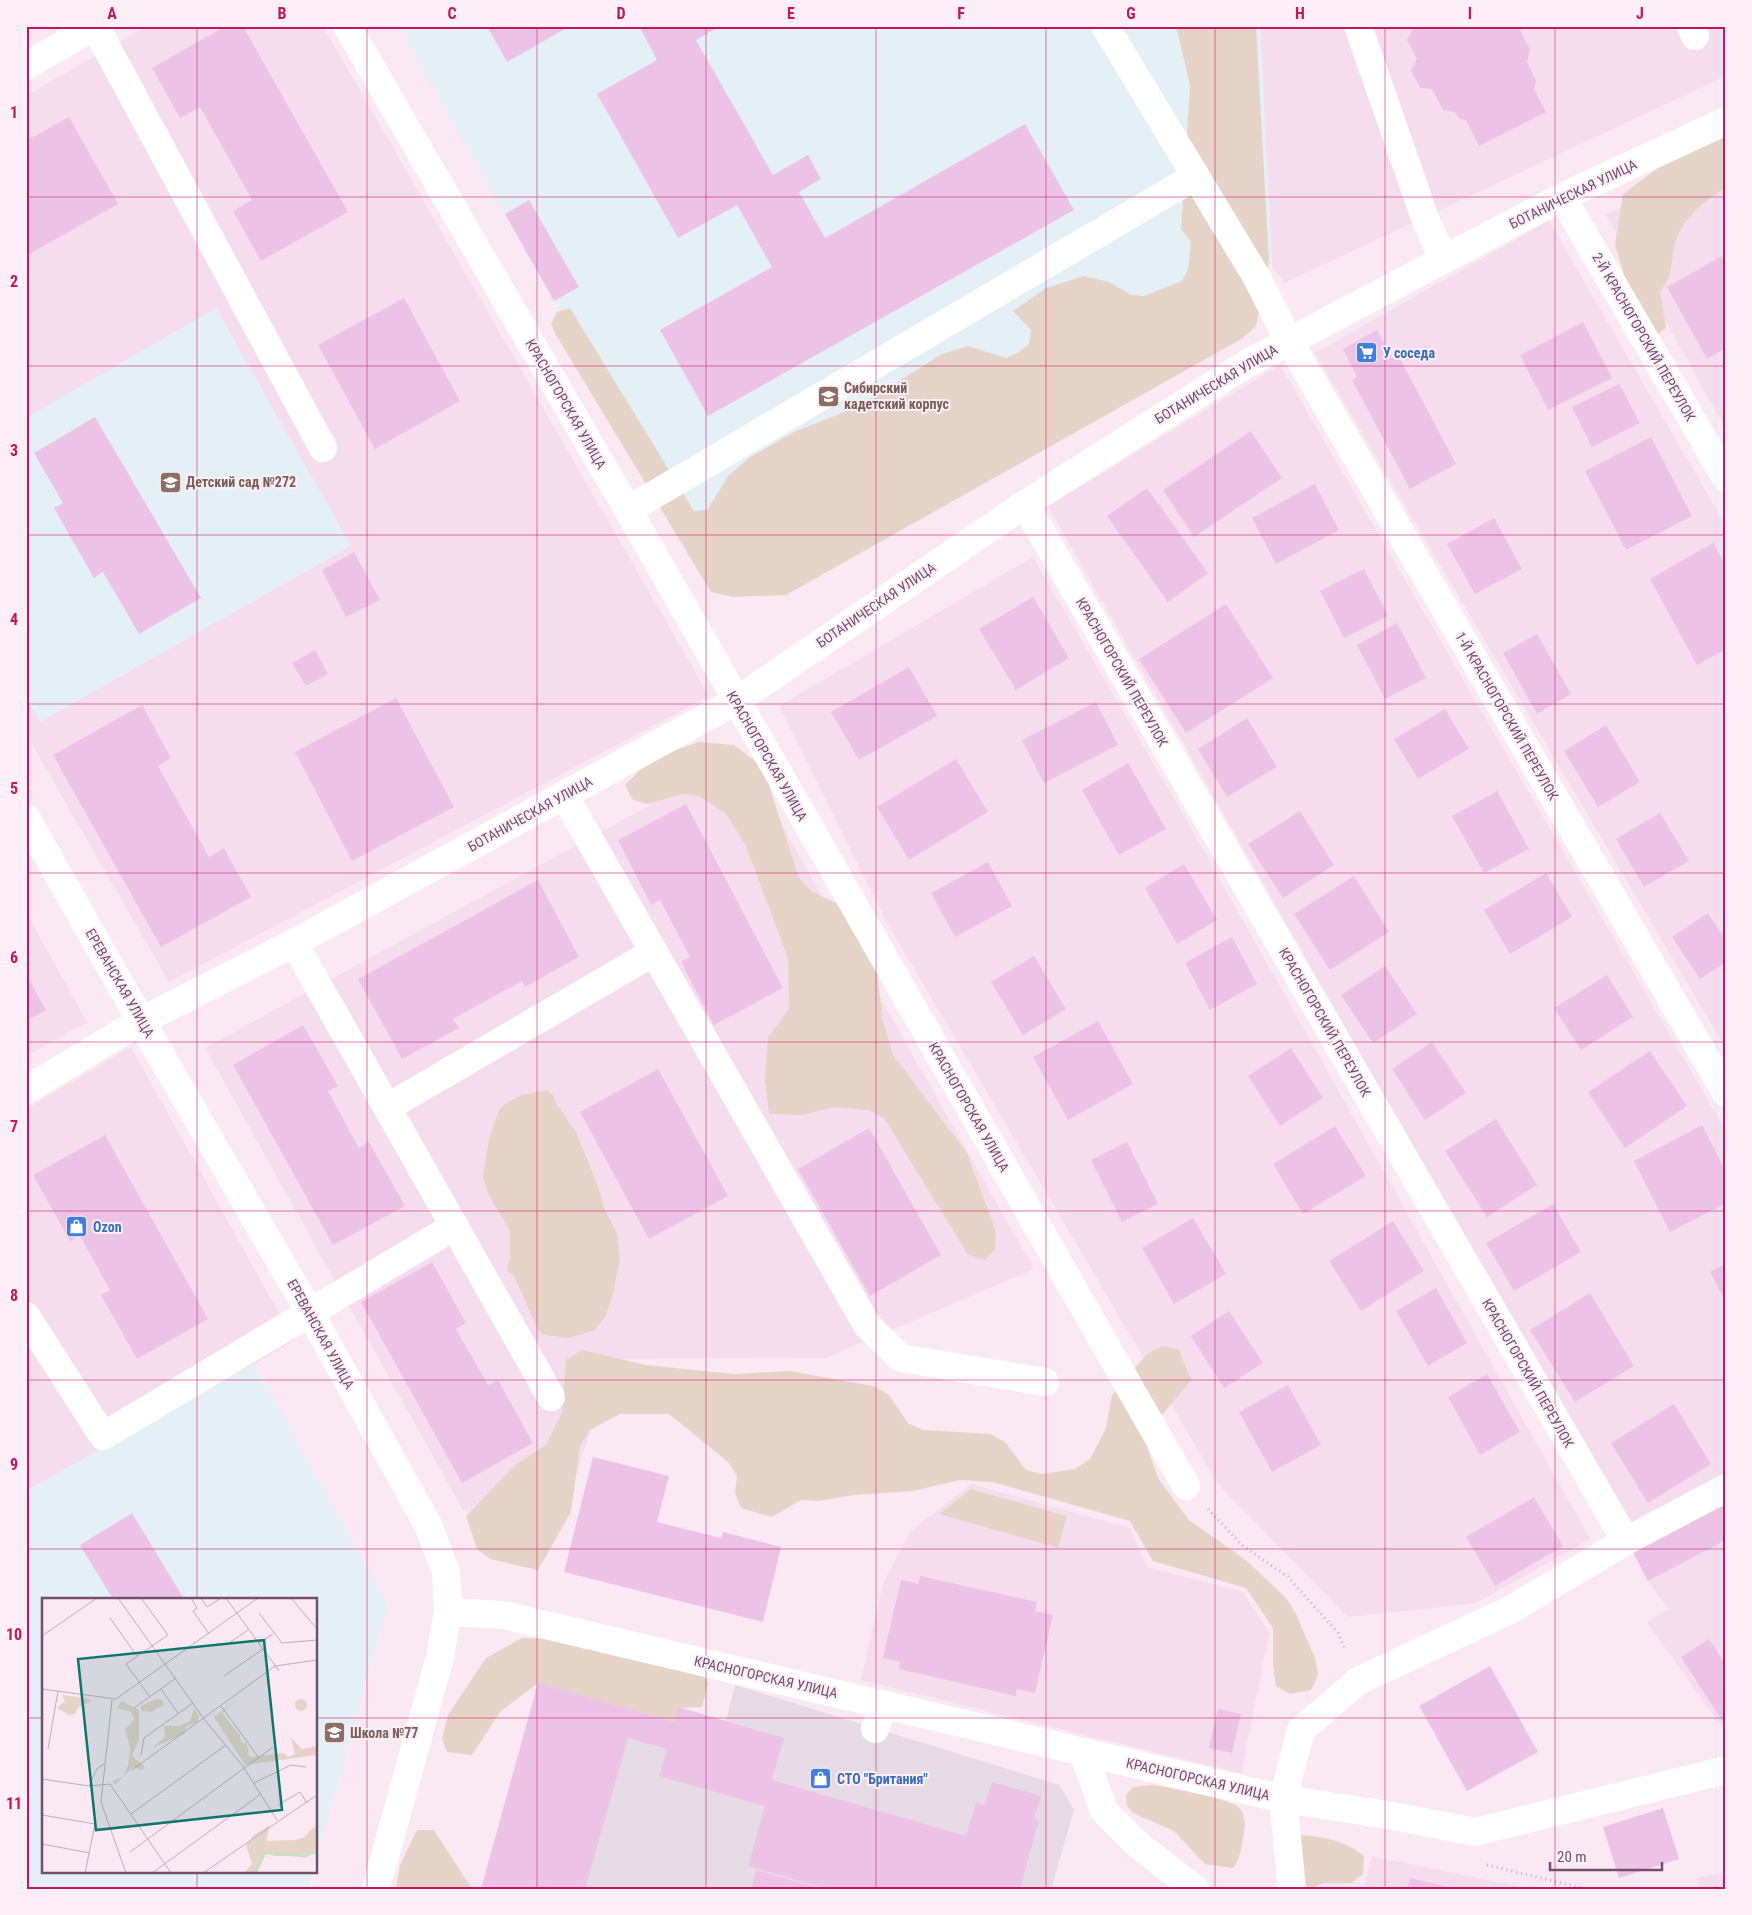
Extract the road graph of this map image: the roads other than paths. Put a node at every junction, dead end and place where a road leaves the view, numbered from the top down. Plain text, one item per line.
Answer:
1 (95, 26) edge
2 (347, 26) edge
3 (1105, 26) edge
4 (1358, 26) edge
5 (28, 60) edge
6 (1726, 121) edge
7 (1196, 176) junction
8 (1562, 197) junction
9 (1443, 259) junction
10 (1289, 340) junction
11 (323, 448) dead end
12 (1726, 478) edge
13 (1025, 504) junction
14 (628, 510) junction
15 (736, 701) junction
16 (564, 795) junction
17 (26, 818) edge
18 (294, 943) junction
19 (654, 952) junction
20 (141, 1022) junction
21 (26, 1090) edge
22 (1726, 1093) edge
23 (388, 1107) junction
24 (456, 1226) junction
25 (310, 1313) junction
26 (27, 1317) edge
27 (1045, 1382) dead end
28 (551, 1397) dead end
29 (1186, 1486) road end
30 (1726, 1488) edge
31 (1626, 1541) junction
32 (448, 1612) junction
33 (1093, 1747) junction
34 (1726, 1770) edge
35 (1283, 1799) junction
36 (376, 1889) edge
37 (1195, 1889) edge
38 (1292, 1889) edge

1 - 5 street
1 - 11 street
2 - 14 street, КРАСНОГОРСКАЯ УЛИЦА
3 - 7 street, 1-Й КРАСНОГОРСКИЙ ПЕРЕУЛОК
4 - 9 street
6 - 8 street, БОТАНИЧЕСКАЯ УЛИЦА
7 - 10 street, 1-Й КРАСНОГОРСКИЙ ПЕРЕУЛОК
7 - 14 street
8 - 9 street, БОТАНИЧЕСКАЯ УЛИЦА
8 - 12 street, 2-Й КРАСНОГОРСКИЙ ПЕРЕУЛОК
9 - 10 street, БОТАНИЧЕСКАЯ УЛИЦА
10 - 13 street, БОТАНИЧЕСКАЯ УЛИЦА
10 - 22 street, 1-Й КРАСНОГОРСКИЙ ПЕРЕУЛОК
13 - 15 street, БОТАНИЧЕСКАЯ УЛИЦА
13 - 31 street, КРАСНОГОРСКИЙ ПЕРЕУЛОК
14 - 15 street, КРАСНОГОРСКАЯ УЛИЦА
15 - 16 street, БОТАНИЧЕСКАЯ УЛИЦА
15 - 29 street, КРАСНОГОРСКАЯ УЛИЦА
16 - 18 street, БОТАНИЧЕСКАЯ УЛИЦА
16 - 19 street
17 - 20 street, ЕРЕВАНСКАЯ УЛИЦА
18 - 20 street, БОТАНИЧЕСКАЯ УЛИЦА
18 - 23 street
19 - 23 street
19 - 27 street
20 - 21 street, БОТАНИЧЕСКАЯ УЛИЦА
20 - 25 street, ЕРЕВАНСКАЯ УЛИЦА
23 - 24 street
24 - 25 street
24 - 28 street
25 - 26 street
25 - 32 street, ЕРЕВАНСКАЯ УЛИЦА
30 - 31 street
31 - 35 street
32 - 33 street, КРАСНОГОРСКАЯ УЛИЦА
32 - 36 street, ЕРЕВАНСКАЯ УЛИЦА
33 - 35 street, КРАСНОГОРСКАЯ УЛИЦА
33 - 37 street
34 - 35 street
35 - 38 street, КРАСНОГОРСКАЯ УЛИЦА

